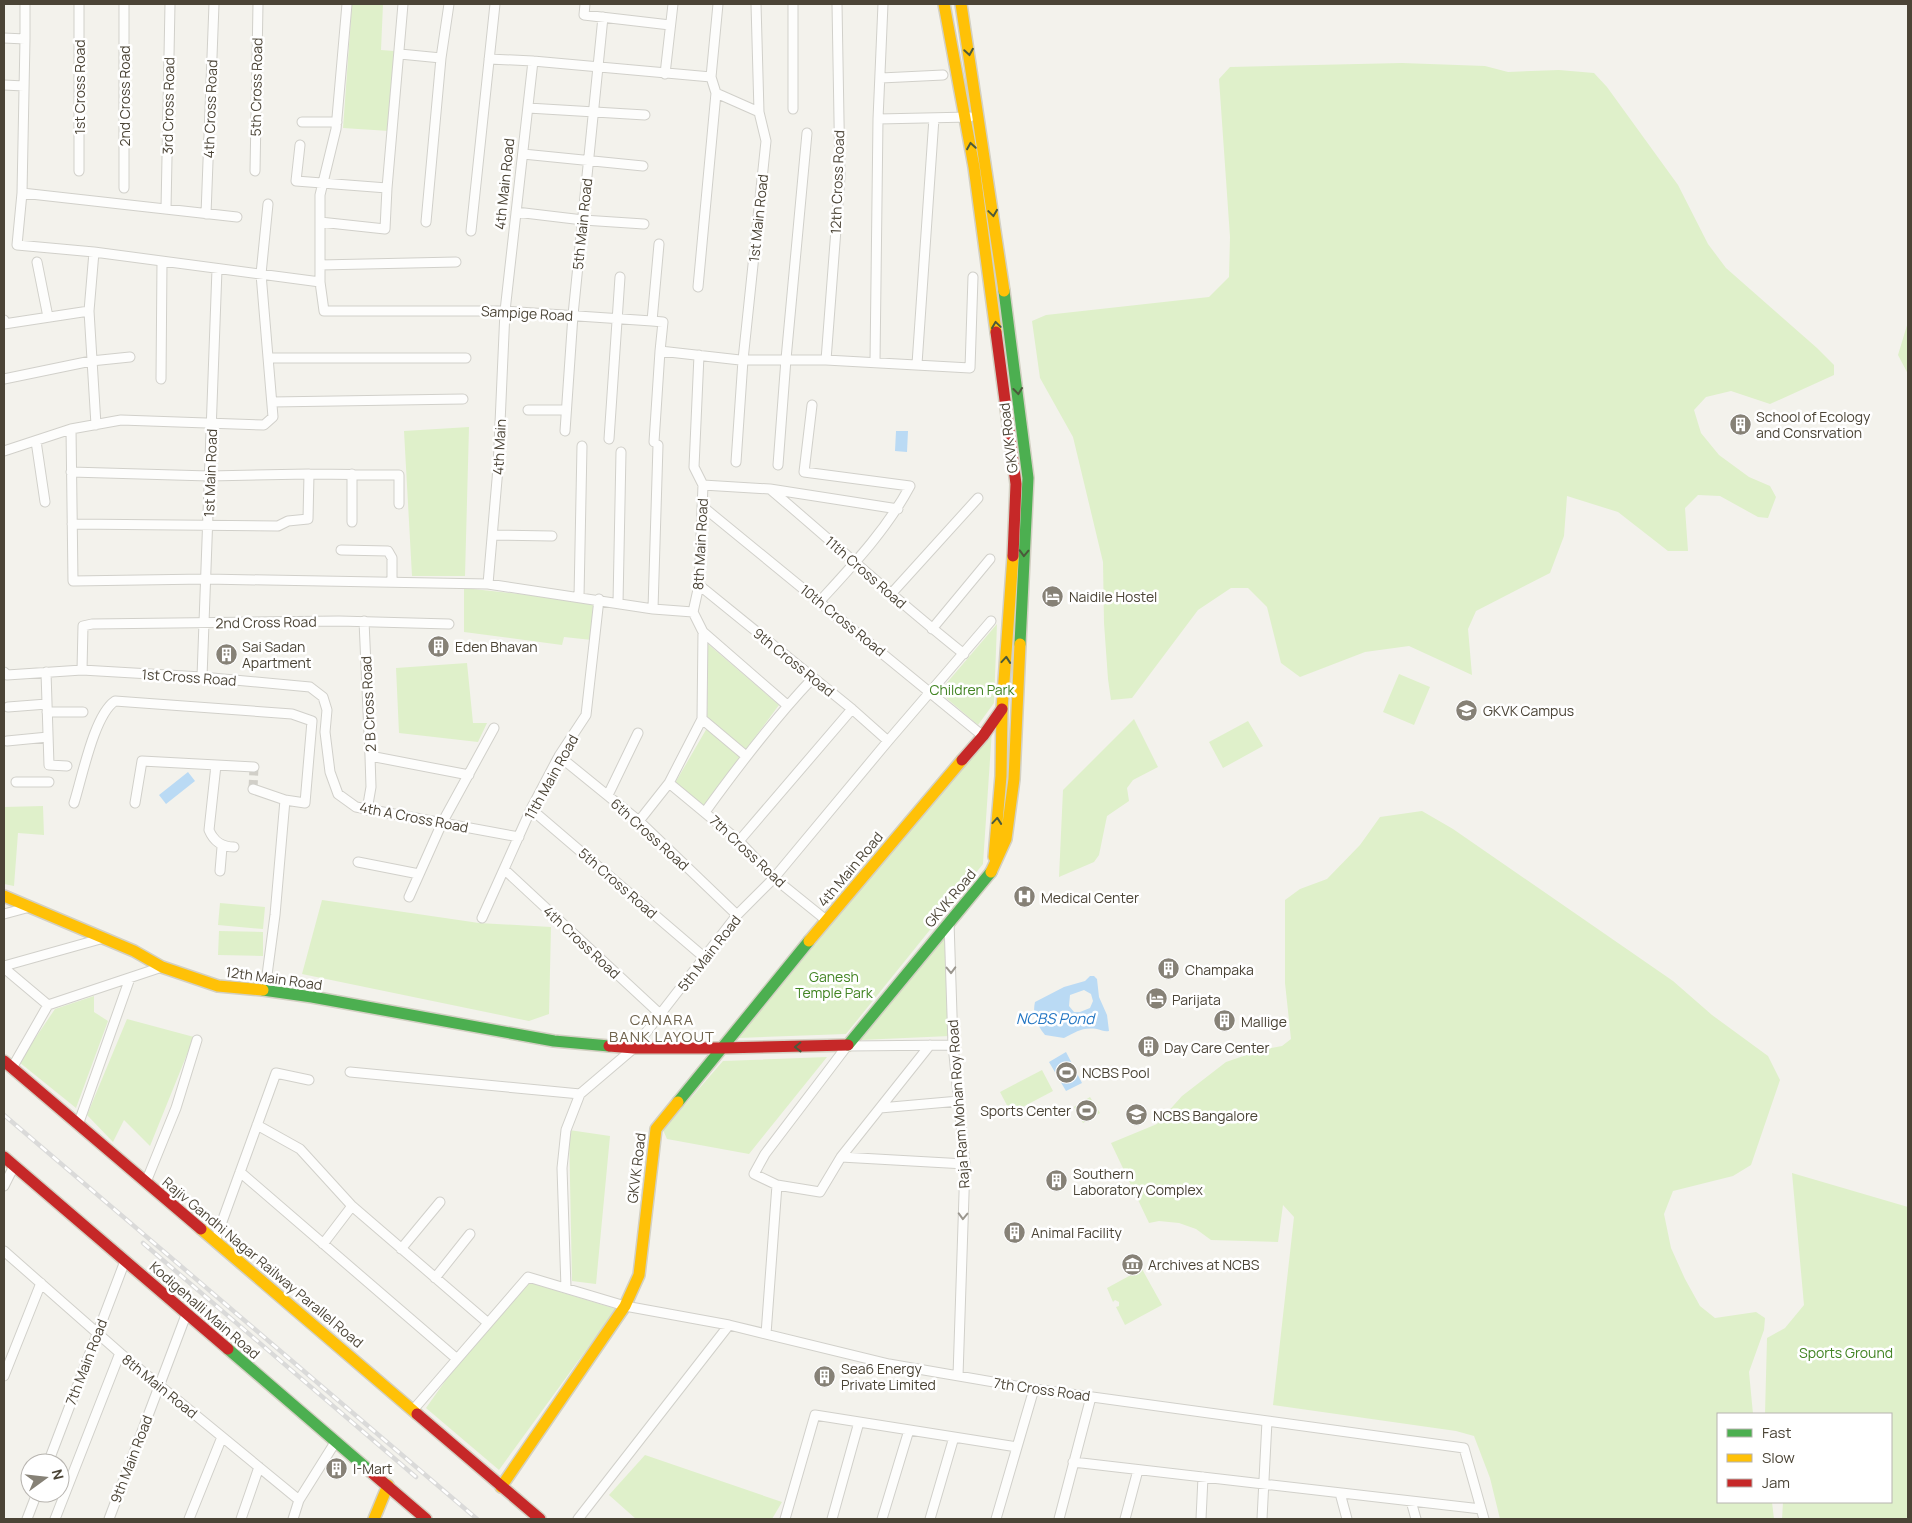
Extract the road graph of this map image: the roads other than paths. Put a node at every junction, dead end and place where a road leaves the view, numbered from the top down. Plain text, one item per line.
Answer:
1 (25, 4) edge
2 (80, 4) edge
3 (124, 4) edge
4 (170, 4) edge
5 (214, 4) edge
6 (258, 4) edge
7 (347, 4) edge
8 (403, 4) edge
9 (448, 4) edge
10 (495, 4) edge
11 (585, 4) edge
12 (673, 4) edge
13 (718, 4) edge
14 (756, 4) edge
15 (793, 4) edge
16 (837, 4) edge
17 (883, 4) edge
18 (944, 4) edge
19 (961, 4) edge
20 (603, 17) junction
21 (670, 25) junction
22 (4, 38) edge
23 (25, 39) junction
24 (400, 54) junction
25 (442, 58) junction
26 (489, 59) junction
27 (533, 61) junction
28 (598, 68) junction
29 (665, 74) junction
30 (944, 75) dead end
31 (711, 77) junction
32 (880, 78) junction
33 (4, 85) edge
34 (24, 86) junction
35 (716, 93) junction
36 (528, 108) junction
37 (793, 109) dead end
38 (593, 112) junction
39 (759, 112) junction
40 (645, 115) dead end
41 (978, 115) junction
42 (966, 117) junction
43 (934, 118) junction
44 (878, 119) junction
45 (302, 122) dead end
46 (337, 122) junction
47 (807, 133) dead end
48 (300, 145) dead end
49 (523, 154) junction
50 (589, 161) junction
51 (643, 166) dead end
52 (78, 171) dead end
53 (255, 171) dead end
54 (323, 183) junction
55 (124, 188) dead end
56 (387, 188) junction
57 (22, 193) junction
58 (268, 204) dead end
59 (166, 209) junction
60 (516, 212) junction
61 (206, 214) junction
62 (237, 217) dead end
63 (583, 220) junction
64 (320, 222) junction
65 (426, 222) dead end
66 (644, 224) dead end
67 (472, 231) dead end
68 (659, 244) dead end
69 (94, 252) junction
70 (37, 262) dead end
71 (162, 262) junction
72 (456, 262) dead end
73 (320, 265) junction
74 (217, 269) junction
75 (261, 274) junction
76 (620, 277) dead end
77 (973, 277) dead end
78 (320, 282) junction
79 (698, 287) dead end
80 (89, 311) junction
81 (505, 311) junction
82 (573, 316) junction
83 (48, 317) junction
84 (616, 319) junction
85 (4, 320) edge
86 (652, 321) junction
87 (660, 351) junction
88 (699, 356) junction
89 (130, 357) dead end
90 (268, 358) junction
91 (466, 358) dead end
92 (786, 359) junction
93 (91, 360) junction
94 (743, 360) junction
95 (826, 360) junction
96 (875, 362) junction
97 (1014, 362) junction
98 (1001, 363) junction
99 (917, 364) junction
100 (4, 379) edge
101 (161, 379) dead end
102 (462, 399) dead end
103 (272, 402) junction
104 (812, 405) dead end
105 (528, 410) dead end
106 (566, 410) junction
107 (96, 424) junction
108 (211, 425) junction
109 (71, 429) junction
110 (565, 431) dead end
111 (609, 439) dead end
112 (36, 440) junction
113 (582, 446) dead end
114 (4, 451) edge
115 (621, 452) dead end
116 (736, 462) dead end
117 (778, 465) dead end
118 (72, 472) junction
119 (309, 474) junction
120 (352, 474) junction
121 (209, 476) junction
122 (703, 486) junction
123 (770, 489) junction
124 (978, 498) dead end
125 (45, 502) dead end
126 (399, 504) dead end
127 (702, 506) junction
128 (898, 509) junction
129 (352, 522) dead end
130 (72, 524) junction
131 (208, 526) junction
132 (493, 535) junction
133 (552, 536) dead end
134 (340, 550) dead end
135 (990, 559) dead end
136 (856, 562) junction
137 (206, 579) junction
138 (392, 582) junction
139 (488, 584) junction
140 (699, 585) junction
141 (891, 594) junction
142 (579, 597) junction
143 (599, 599) junction
144 (820, 601) junction
145 (618, 603) junction
146 (653, 609) junction
147 (693, 612) junction
148 (364, 621) junction
149 (991, 621) dead end
150 (204, 623) junction
151 (449, 624) dead end
152 (932, 629) junction
153 (703, 632) junction
154 (964, 654) junction
155 (82, 670) junction
156 (4, 672) edge
157 (46, 672) junction
158 (202, 677) junction
159 (813, 678) junction
160 (930, 691) junction
161 (1003, 691) junction
162 (1018, 692) junction
163 (787, 705) junction
164 (8, 707) dead end
165 (47, 708) junction
166 (852, 709) junction
167 (1002, 709) junction
168 (327, 710) joint
169 (83, 712) dead end
170 (702, 719) junction
171 (494, 728) dead end
172 (638, 733) dead end
173 (983, 736) junction
174 (48, 737) junction
175 (8, 741) dead end
176 (888, 741) junction
177 (370, 756) junction
178 (559, 756) junction
179 (746, 756) junction
180 (216, 765) junction
181 (67, 766) dead end
182 (254, 767) dead end
183 (469, 774) junction
184 (16, 782) dead end
185 (49, 782) dead end
186 (669, 783) junction
187 (252, 789) dead end
188 (608, 795) junction
189 (285, 800) junction
190 (74, 803) dead end
191 (135, 803) dead end
192 (531, 809) junction
193 (367, 810) junction
194 (705, 812) junction
195 (639, 821) junction
196 (442, 823) junction
197 (519, 837) junction
198 (739, 841) junction
199 (222, 847) junction
200 (234, 847) dead end
201 (358, 862) dead end
202 (504, 870) junction
203 (993, 870) junction
204 (220, 871) dead end
205 (419, 874) junction
206 (774, 878) junction
207 (4, 896) edge
208 (409, 897) dead end
209 (30, 907) junction
210 (4, 914) edge
211 (737, 915) junction
212 (482, 918) dead end
213 (826, 920) junction
214 (949, 922) junction
215 (104, 938) junction
216 (705, 958) junction
217 (4, 967) edge
218 (162, 967) junction
219 (130, 978) junction
220 (265, 990) junction
221 (48, 1005) junction
222 (660, 1014) junction
223 (197, 1040) dead end
224 (930, 1045) junction
225 (953, 1045) junction
226 (847, 1046) junction
227 (634, 1048) junction
228 (722, 1048) junction
229 (8, 1065) edge
230 (350, 1072) dead end
231 (309, 1080) dead end
232 (580, 1094) junction
233 (959, 1101) junction
234 (880, 1108) junction
235 (78, 1125) junction
236 (257, 1125) junction
237 (4, 1157) edge
238 (841, 1157) junction
239 (964, 1164) junction
240 (14, 1166) junction
241 (240, 1172) junction
242 (146, 1182) junction
243 (777, 1185) junction
244 (4, 1186) edge
245 (440, 1202) dead end
246 (352, 1206) junction
247 (470, 1234) dead end
248 (215, 1242) junction
249 (323, 1244) junction
250 (401, 1249) junction
251 (4, 1251) edge
252 (125, 1261) junction
253 (435, 1278) junction
254 (41, 1283) junction
255 (566, 1288) junction
256 (625, 1306) junction
257 (186, 1315) junction
258 (488, 1323) junction
259 (729, 1325) junction
260 (97, 1332) junction
261 (766, 1334) junction
262 (120, 1353) junction
263 (457, 1359) junction
264 (4, 1376) edge
265 (958, 1376) junction
266 (160, 1384) junction
267 (1034, 1389) junction
268 (1091, 1397) junction
269 (414, 1410) junction
270 (1267, 1421) junction
271 (859, 1422) junction
272 (909, 1430) junction
273 (222, 1437) junction
274 (954, 1437) junction
275 (336, 1441) junction
276 (1017, 1447) junction
277 (52, 1453) edge
278 (1074, 1462) junction
279 (259, 1467) junction
280 (1138, 1470) junction
281 (1203, 1477) junction
282 (1264, 1484) junction
283 (388, 1485) junction
284 (501, 1487) junction
285 (1340, 1493) junction
286 (299, 1500) junction
287 (1411, 1501) junction
288 (33, 1503) edge
289 (1481, 1509) junction
290 (27, 1519) edge
291 (55, 1519) edge
292 (109, 1519) edge
293 (189, 1519) edge
294 (241, 1519) edge
295 (293, 1519) edge
296 (374, 1519) edge
297 (426, 1519) edge
298 (540, 1519) edge
299 (578, 1519) edge
300 (785, 1519) edge
301 (832, 1519) edge
302 (882, 1519) edge
303 (930, 1519) edge
304 (996, 1519) edge
305 (1059, 1519) edge
306 (1124, 1519) edge
307 (1201, 1519) edge
308 (1262, 1519) edge
309 (1347, 1519) edge
310 (1416, 1519) edge
311 (1484, 1519) edge

1 - 23 street
2 - 52 street, 1st Cross Road
3 - 55 street, 2nd Cross Road
4 - 59 street, 3rd Cross Road
5 - 61 street, 4th Cross Road
6 - 53 street, 5th Cross Road
7 - 46 street
8 - 24 street
9 - 25 street
10 - 26 street
11 - 20 street
12 - 21 street
13 - 31 street
14 - 39 street, 1st Main Road
15 - 37 street
16 - 95 street, 12th Cross Road
17 - 32 street
18 - 42 main road, GKVK Road
19 -> 41 main road, GKVK Road
20 - 21 street
20 - 28 street, 5th Main Road
21 - 29 street
22 - 23 street
23 - 34 street
24 - 25 street
24 - 56 street
25 - 65 street
26 - 27 street
26 - 67 street
27 - 28 street
27 - 36 street, 4th Main Road
28 - 29 street
28 - 38 street, 5th Main Road
29 - 31 street
30 - 32 street
31 - 35 street
32 - 44 street
33 - 34 street
34 - 57 street
35 - 39 street
35 - 79 street
36 - 38 street
36 - 49 street, 4th Main Road
38 - 40 street
38 - 50 street, 5th Main Road
39 - 94 street, 1st Main Road
41 - 42 street
41 -> 97 main road, GKVK Road
42 - 43 street
98 -> 42 main road, GKVK Road
43 - 44 street
43 - 99 street
44 - 96 street
45 - 46 street
46 - 54 street
47 - 92 street
48 - 54 street
49 - 50 street
49 - 60 street, 4th Main Road
50 - 51 street
50 - 63 street, 5th Main Road
54 - 56 street
54 - 64 street
56 - 64 street
57 - 59 street
57 - 69 street
58 - 75 street
59 - 61 street
60 - 63 street
60 - 81 street, 4th Main Road
61 - 62 street
63 - 66 street
63 - 82 street, 5th Main Road
64 - 73 street
68 - 86 street
69 - 71 street
69 - 80 street
70 - 83 street
71 - 74 street
71 - 101 street
72 - 73 street
73 - 78 street
74 - 75 street
74 - 108 street, 1st Main Road
75 - 78 street
75 - 90 street
76 - 84 street
77 - 99 street
78 - 81 street, Sampige Road
80 - 83 street
80 - 93 street
81 - 82 street, Sampige Road
81 - 132 street, 4th Main
82 - 84 street, Sampige Road
82 - 106 street, 5th Main Road
83 - 85 street
84 - 86 street, Sampige Road
84 - 111 street
86 - 87 street
87 - 88 street
87 - 146 street
88 - 94 street
88 - 122 street, 8th Main Road
89 - 93 street
90 - 91 street
90 - 103 street
92 - 94 street
92 - 95 street
92 - 117 street
93 - 100 street
93 - 107 street
94 - 116 street, 1st Main Road
95 - 96 street
96 - 99 street
97 - 98 main road
97 -> 162 main road, GKVK Road
161 -> 98 main road, GKVK Road
102 - 103 street
103 - 108 street
104 - 128 street
105 - 106 street
106 - 110 street, 5th Main Road
107 - 108 street
107 - 109 street
108 - 121 street, 1st Main Road
109 - 112 street
109 - 118 street
112 - 114 street
112 - 125 street
113 - 142 street
115 - 145 street
118 - 121 street
118 - 130 street
119 - 120 street
119 - 121 street
119 - 131 street
120 - 126 street
120 - 129 street
121 - 131 street, 1st Main Road
122 - 123 street, 8th Main Road
122 - 127 street, 8th Main Road
123 - 128 street, 8th Main Road
123 - 136 street, 11th Cross Road
124 - 141 street
127 - 140 street, 8th Main Road
127 - 144 street, 10th Cross Road
128 - 136 street
130 - 131 street
130 - 137 street
131 - 137 street, 1st Main Road
132 - 133 street
132 - 139 street, 4th Main
134 - 138 street
135 - 152 street
136 - 141 street, 11th Cross Road
136 - 144 street
137 - 138 street
137 - 150 street, 1st Main Road
138 - 139 street
139 - 142 street
140 - 147 street, 8th Main Road
140 - 159 street, 9th Cross Road
141 - 152 street, 11th Cross Road
142 - 143 street
143 - 145 street
143 - 178 street, 11th Main Road
144 - 160 street, 10th Cross Road
145 - 146 street
146 - 147 street
147 - 153 street
148 - 150 street, 2nd Cross Road
148 - 151 street, 2nd Cross Road
148 - 177 street, 2 B Cross Road
149 - 154 street, 5th Main Road
150 - 155 street, 2nd Cross Road
150 - 158 street, 1st Main Road
152 - 154 street, 11th Cross Road
153 - 163 street
153 - 170 street
154 - 160 street, 5th Main Road
155 - 157 street, 1st Cross Road
155 - 158 street, 1st Cross Road
156 - 157 street, 1st Cross Road
157 - 165 street
158 - 168 street, 1st Cross Road
159 - 163 street
159 - 166 street, 9th Cross Road
160 - 173 street, 10th Cross Road
160 - 176 street, 5th Main Road
161 - 162 main road
161 - 167 main road, GKVK Road
162 - 203 main road, GKVK Road
163 - 179 street
164 - 165 street
165 - 169 street
165 - 174 street
166 - 176 street, 9th Cross Road
166 - 198 street
167 - 173 main road, 4th Main Road
203 -> 167 main road, GKVK Road
168 - 193 street, 4th A Cross Road
170 - 179 street
170 - 186 street
171 - 183 street
172 - 188 street
173 - 213 main road, 4th Main Road
174 - 175 street
174 - 181 street
176 - 206 street, 5th Main Road
177 - 183 street
177 - 193 street, 2 B Cross Road
178 - 188 street, 6th Cross Road
178 - 192 street, 11th Main Road
179 - 194 street
180 - 182 street
180 - 191 street
180 - 199 street
183 - 196 street
184 - 185 street
186 - 194 street, 7th Cross Road
186 - 195 street
187 - 189 street
188 - 195 street, 6th Cross Road
189 - 190 street
189 - 220 street
192 - 197 street, 11th Main Road
192 - 216 street, 5th Cross Road
193 - 196 street, 4th A Cross Road
194 - 198 street, 7th Cross Road
195 - 211 street, 6th Cross Road
196 - 197 street, 4th A Cross Road
196 - 205 street
197 - 202 street, 11th Main Road
198 - 206 street, 7th Cross Road
199 - 200 street
199 - 204 street
201 - 205 street
202 - 212 street, 11th Main Road
202 - 222 street, 4th Cross Road
203 - 214 main road, GKVK Road
205 - 208 street
206 - 211 street, 5th Main Road
206 - 213 street, 7th Cross Road
207 - 209 main road, 12th Main Road
209 - 210 street
209 - 215 main road, 12th Main Road
211 - 216 street, 5th Main Road
213 - 228 main road, 4th Main Road
214 -> 225 street, Raja Ram Mohan Roy Road
214 - 226 main road, GKVK Road
215 - 217 street
215 - 218 main road, 12th Main Road
216 - 222 street, 5th Main Road
217 - 221 street
218 - 219 street
218 - 220 main road, 12th Main Road
219 - 221 street
219 - 235 street
220 - 227 main road, 12th Main Road
221 - 229 street
222 - 227 street, 5th Main Road
223 - 242 street
224 - 225 street
224 - 226 street
224 - 234 street
225 - 233 street, Raja Ram Mohan Roy Road
226 -> 228 main road
226 - 243 street
227 - 228 main road, 12th Main Road
227 - 232 street, 5th Main Road
228 - 256 main road, GKVK Road
229 - 235 main road, Rajiv Gandhi Nagar Railway Parallel Road
230 - 232 street
231 - 236 street
232 - 255 street
233 - 234 street
233 - 239 street, Raja Ram Mohan Roy Road
234 - 238 street
235 - 242 main road, Rajiv Gandhi Nagar Railway Parallel Road
236 - 241 street
236 - 246 street
237 - 240 main road, Kodigehalli Main Road
238 - 239 street
238 - 243 street
239 -> 265 street, Raja Ram Mohan Roy Road
240 - 244 street
240 - 252 main road, Kodigehalli Main Road
241 - 248 street
241 - 249 street
242 - 248 main road, Rajiv Gandhi Nagar Railway Parallel Road
243 - 261 street
245 - 250 street
246 - 249 street
246 - 250 street
247 - 253 street
248 - 269 main road, Rajiv Gandhi Nagar Railway Parallel Road
249 - 263 street
250 - 253 street
251 - 254 street
252 - 257 main road, Kodigehalli Main Road
252 - 260 street, 7th Main Road
253 - 258 street
254 - 260 street
254 - 264 street
255 - 256 street, 7th Cross Road
255 - 258 street, 7th Cross Road
256 - 259 street, 7th Cross Road
256 - 284 main road, GKVK Road
257 - 266 street, 9th Main Road
257 - 275 main road, Kodigehalli Main Road
258 - 263 street
259 - 261 street, 7th Cross Road
259 - 299 street
260 - 262 street
260 - 277 street, 7th Main Road
261 - 265 street, 7th Cross Road
262 - 266 street, 8th Main Road
262 - 291 street, 8th Main Road
263 - 269 street
265 - 267 street, 7th Cross Road
266 - 273 street, 8th Main Road
266 - 292 street, 9th Main Road
267 - 268 street, 7th Cross Road
267 - 276 street
268 - 270 street, 7th Cross Road
268 - 278 street
269 - 284 main road, Rajiv Gandhi Nagar Railway Parallel Road
270 - 282 street
270 - 289 street, 7th Cross Road
271 - 272 street
271 - 300 street
271 - 301 street
272 - 274 street
272 - 302 street
273 - 279 street, 8th Main Road
273 - 293 street
274 - 276 street
274 - 303 street
275 - 283 main road, Kodigehalli Main Road
275 - 286 street
276 - 304 street
278 - 280 street
278 - 305 street
279 - 286 street, 8th Main Road
279 - 294 street
280 - 281 street
280 - 306 street
281 - 282 street
281 - 307 street
282 - 285 street
282 - 308 street
283 - 296 main road
283 - 297 main road, Kodigehalli Main Road
284 - 298 main road
285 - 287 street
285 - 309 street
286 - 295 street
287 - 289 street
287 - 310 street
288 - 290 street
289 - 311 street

